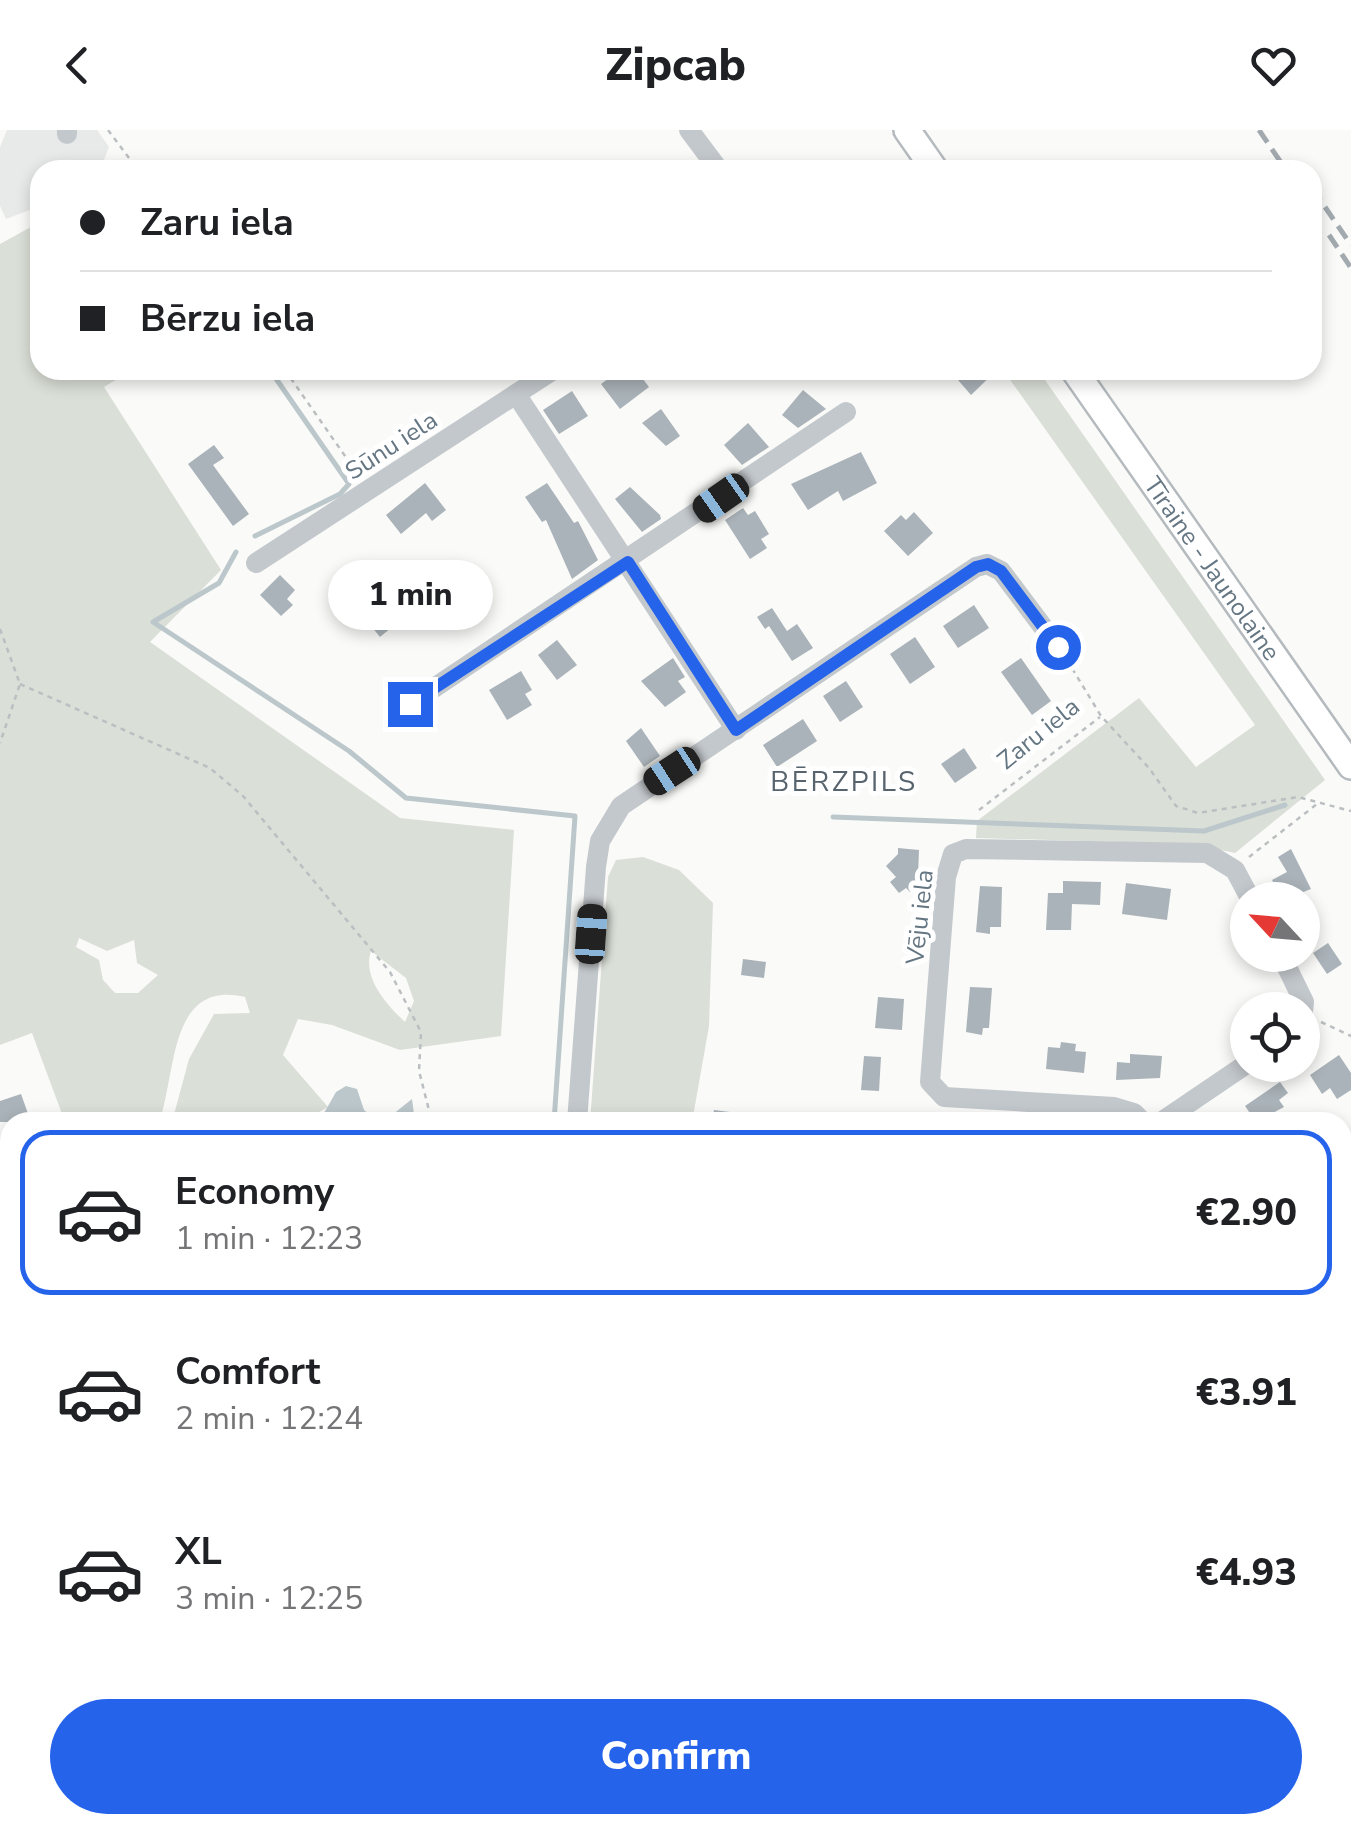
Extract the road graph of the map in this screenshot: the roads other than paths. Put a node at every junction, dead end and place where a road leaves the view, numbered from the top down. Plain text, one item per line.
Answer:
1 (690, 130) edge
2 (907, 130) edge
3 (712, 160) edge
4 (928, 160) edge
5 (538, 380) edge
6 (1081, 380) edge
7 (516, 394) junction
8 (846, 412) dead end
9 (628, 562) junction
10 (256, 563) dead end
11 (1058, 647) road end
12 (410, 704) dead end
13 (736, 730) junction
14 (1351, 766) edge
15 (1241, 882) edge
16 (1230, 1075) edge
17 (578, 1112) edge
18 (1131, 1112) edge
19 (1176, 1112) edge

1 - 3 street
2 - 4 main road
5 - 7 street, Sūnu iela
6 - 14 main road, Tīraine - Jaunolaine
7 - 9 street
7 - 10 street, Sūnu iela
8 - 9 street
9 - 12 street
9 - 13 street
11 - 13 street
13 - 17 street
15 - 18 street, Vēju iela
16 - 19 street

